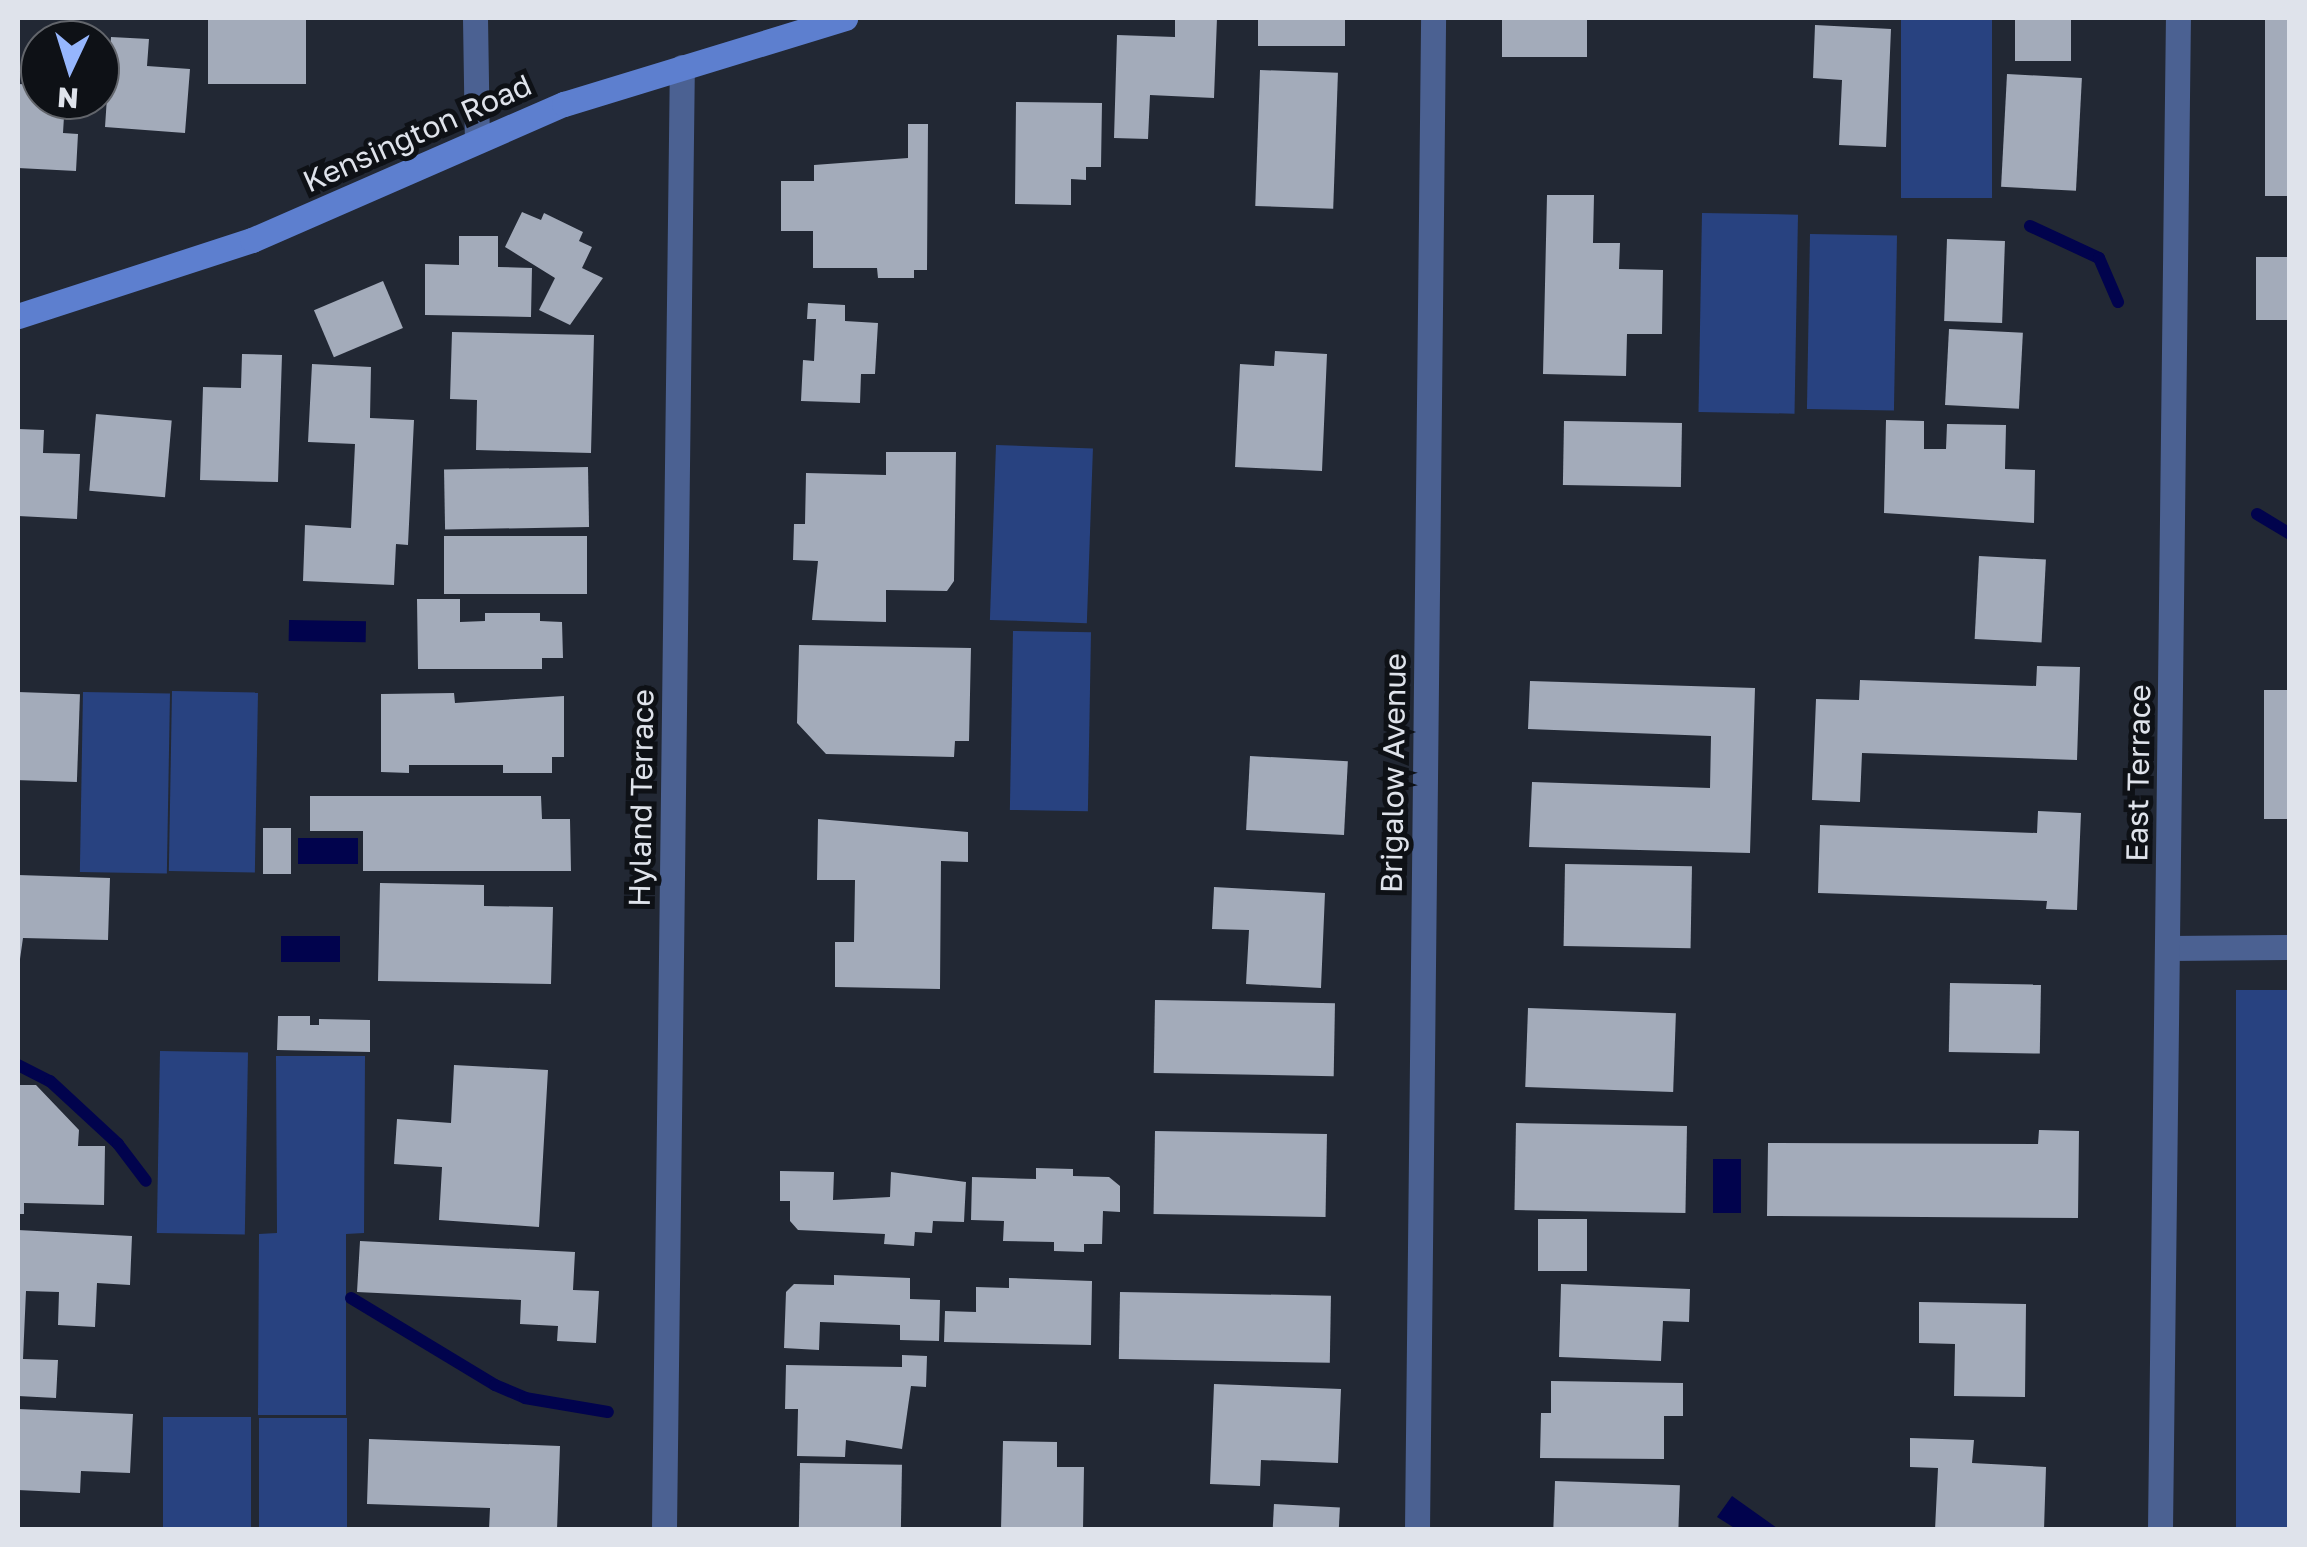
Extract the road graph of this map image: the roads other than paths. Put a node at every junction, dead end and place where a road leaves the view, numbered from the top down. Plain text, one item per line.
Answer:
1 (475, 18) edge
2 (844, 18) edge
3 (1433, 18) edge
4 (2178, 18) edge
5 (682, 68) junction
6 (477, 141) junction
7 (18, 316) edge
8 (2290, 946) edge
9 (2169, 948) junction
10 (664, 1530) edge
11 (1417, 1530) edge
12 (2160, 1530) edge

1 - 6 street
2 - 5 main road, Kensington Road
3 - 11 street, Brigalow Avenue
4 - 9 street, East Terrace
5 - 6 main road, Kensington Road
5 - 10 street, Hyland Terrace
6 - 7 main road, Kensington Road
8 - 9 street
9 - 12 street, East Terrace

